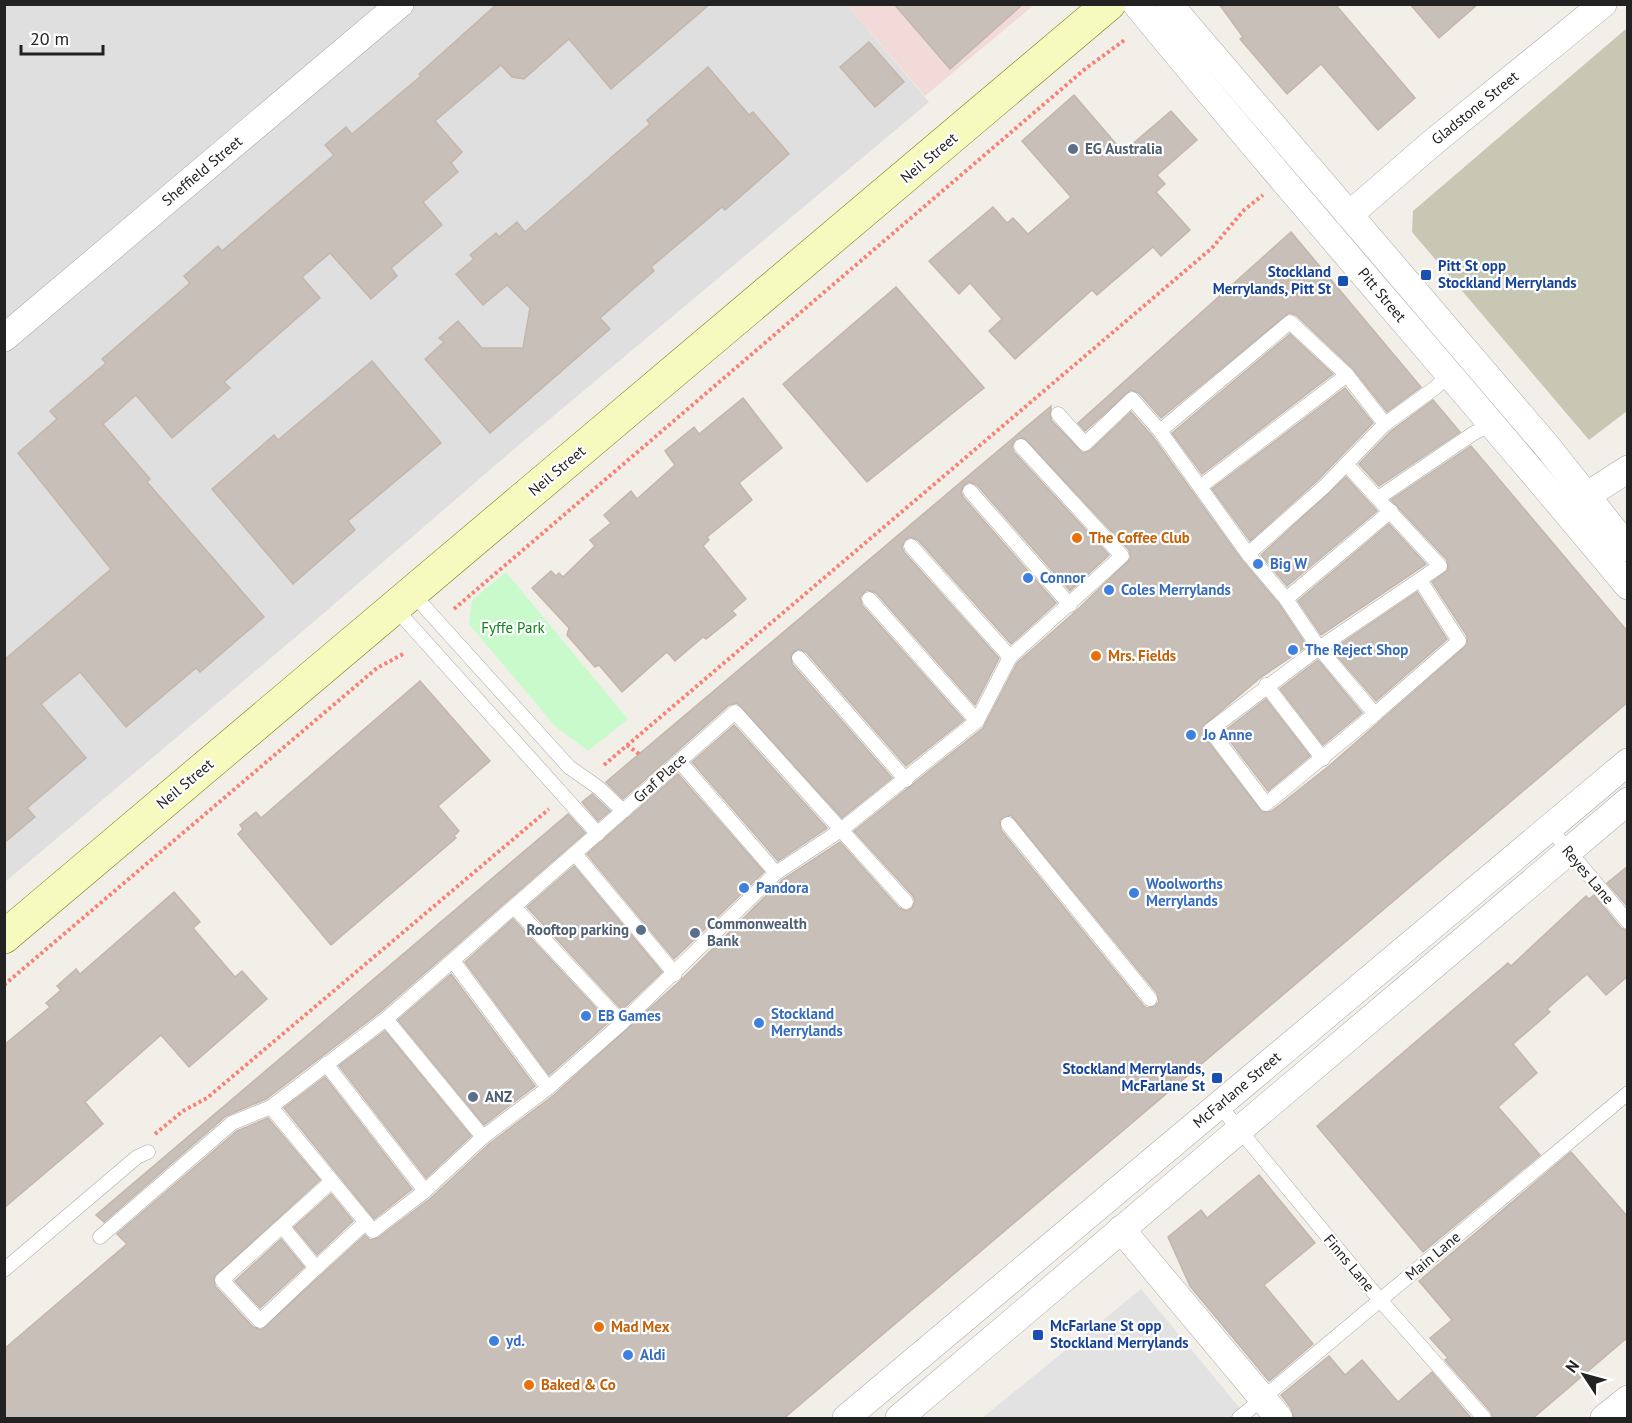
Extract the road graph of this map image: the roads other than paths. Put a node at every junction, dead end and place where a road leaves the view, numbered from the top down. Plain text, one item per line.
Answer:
1 (400, 4) edge
2 (1109, 4) edge
3 (1136, 4) edge
4 (1168, 4) edge
5 (1603, 4) edge
6 (1349, 215) junction
7 (4, 338) edge
8 (1449, 374) junction
9 (1347, 375) junction
10 (1058, 414) dead end
11 (1385, 424) junction
12 (1492, 424) junction
13 (1160, 431) junction
14 (1022, 446) dead end
15 (1347, 465) junction
16 (1628, 469) edge
17 (1200, 487) junction
18 (970, 491) dead end
19 (1378, 498) junction
20 (1576, 502) junction
21 (1391, 511) junction
22 (911, 546) dead end
23 (1628, 548) edge
24 (1248, 554) junction
25 (1420, 580) junction
26 (1628, 586) edge
27 (1286, 598) junction
28 (869, 599) dead end
29 (404, 600) junction
30 (1070, 605) junction
31 (1319, 648) junction
32 (1010, 657) junction
33 (799, 658) dead end
34 (1266, 685) junction
35 (1376, 714) junction
36 (977, 722) junction
37 (1323, 759) junction
38 (679, 761) junction
39 (1628, 762) edge
40 (906, 780) junction
41 (1628, 801) edge
42 (623, 812) junction
43 (1008, 824) dead end
44 (1549, 827) junction
45 (841, 830) junction
46 (598, 834) junction
47 (1568, 850) junction
48 (576, 855) junction
49 (776, 873) junction
50 (906, 902) dead end
51 (515, 908) junction
52 (1628, 922) edge
53 (4, 937) edge
54 (453, 961) junction
55 (675, 974) junction
56 (1150, 999) dead end
57 (386, 1019) junction
58 (622, 1023) junction
59 (326, 1064) junction
60 (548, 1088) junction
61 (1628, 1093) edge
62 (1219, 1106) junction
63 (271, 1107) junction
64 (1239, 1131) junction
65 (483, 1137) junction
66 (148, 1146) road end
67 (331, 1182) junction
68 (425, 1191) junction
69 (366, 1222) junction
70 (282, 1226) junction
71 (1121, 1229) junction
72 (100, 1237) dead end
73 (316, 1268) junction
74 (4, 1270) edge
75 (1380, 1300) junction
76 (1628, 1399) edge
77 (1271, 1409) edge
78 (846, 1419) edge
79 (899, 1419) edge
80 (1239, 1419) edge
81 (1484, 1419) edge
82 (1604, 1419) edge

1 - 7 street, Sheffield Street
2 - 29 main road, Neil Street
3 - 8 street, Pitt Street
4 - 6 street, Pitt Street
5 - 6 street, Gladstone Street
6 - 20 street, Pitt Street
8 - 11 lane
8 - 12 street, Pitt Street
9 - 11 lane
9 - 13 lane
9 - 17 lane
10 - 13 lane
11 - 15 lane
12 - 19 lane
12 - 20 street, Pitt Street
13 - 17 lane
14 - 30 lane
15 - 19 lane
15 - 24 lane
16 - 20 street
17 - 24 lane
18 - 30 lane
19 - 21 lane
20 - 23 street, Pitt Street
20 - 26 street, Pitt Street
21 - 25 lane
21 - 27 lane
22 - 32 lane
24 - 27 lane
25 - 31 lane
25 - 35 lane
27 - 31 lane
28 - 36 lane
29 - 42 lane, Graf Place
29 - 46 lane
29 - 53 main road, Neil Street
30 - 32 lane
31 - 34 lane
31 - 35 lane
32 - 36 lane
33 - 40 lane
34 - 37 lane
34 - 37 lane
35 - 37 lane
36 - 40 lane
38 - 42 lane, Graf Place
38 - 45 lane, Graf Place
38 - 49 lane
39 - 44 street, McFarlane Street
40 - 45 lane
41 - 47 street
42 - 46 lane
43 - 56 lane
44 - 47 lane, Reyes Lane
44 - 62 street, McFarlane Street
45 - 49 lane
45 - 50 lane, Graf Place
46 - 48 lane
47 - 52 lane, Reyes Lane
47 - 64 street
48 - 51 lane
48 - 55 lane
49 - 55 lane
51 - 54 lane
51 - 58 lane
54 - 57 lane
54 - 60 lane
55 - 58 lane
57 - 59 lane
57 - 65 lane
58 - 60 lane
59 - 63 lane
59 - 68 lane
60 - 65 lane
61 - 75 lane, Main Lane
62 - 64 lane, Finns Lane
62 - 78 street, McFarlane Street
63 - 67 lane
63 - 72 lane
64 - 71 street
64 - 75 lane, Finns Lane
65 - 68 lane
66 - 74 lane
67 - 69 lane
67 - 70 lane
68 - 69 lane
69 - 73 lane
70 - 73 lane
70 - 73 lane
71 - 77 street
71 - 79 street
75 - 77 lane, Main Lane
75 - 81 lane, Finns Lane
76 - 82 street
77 - 80 lane, Main Lane

